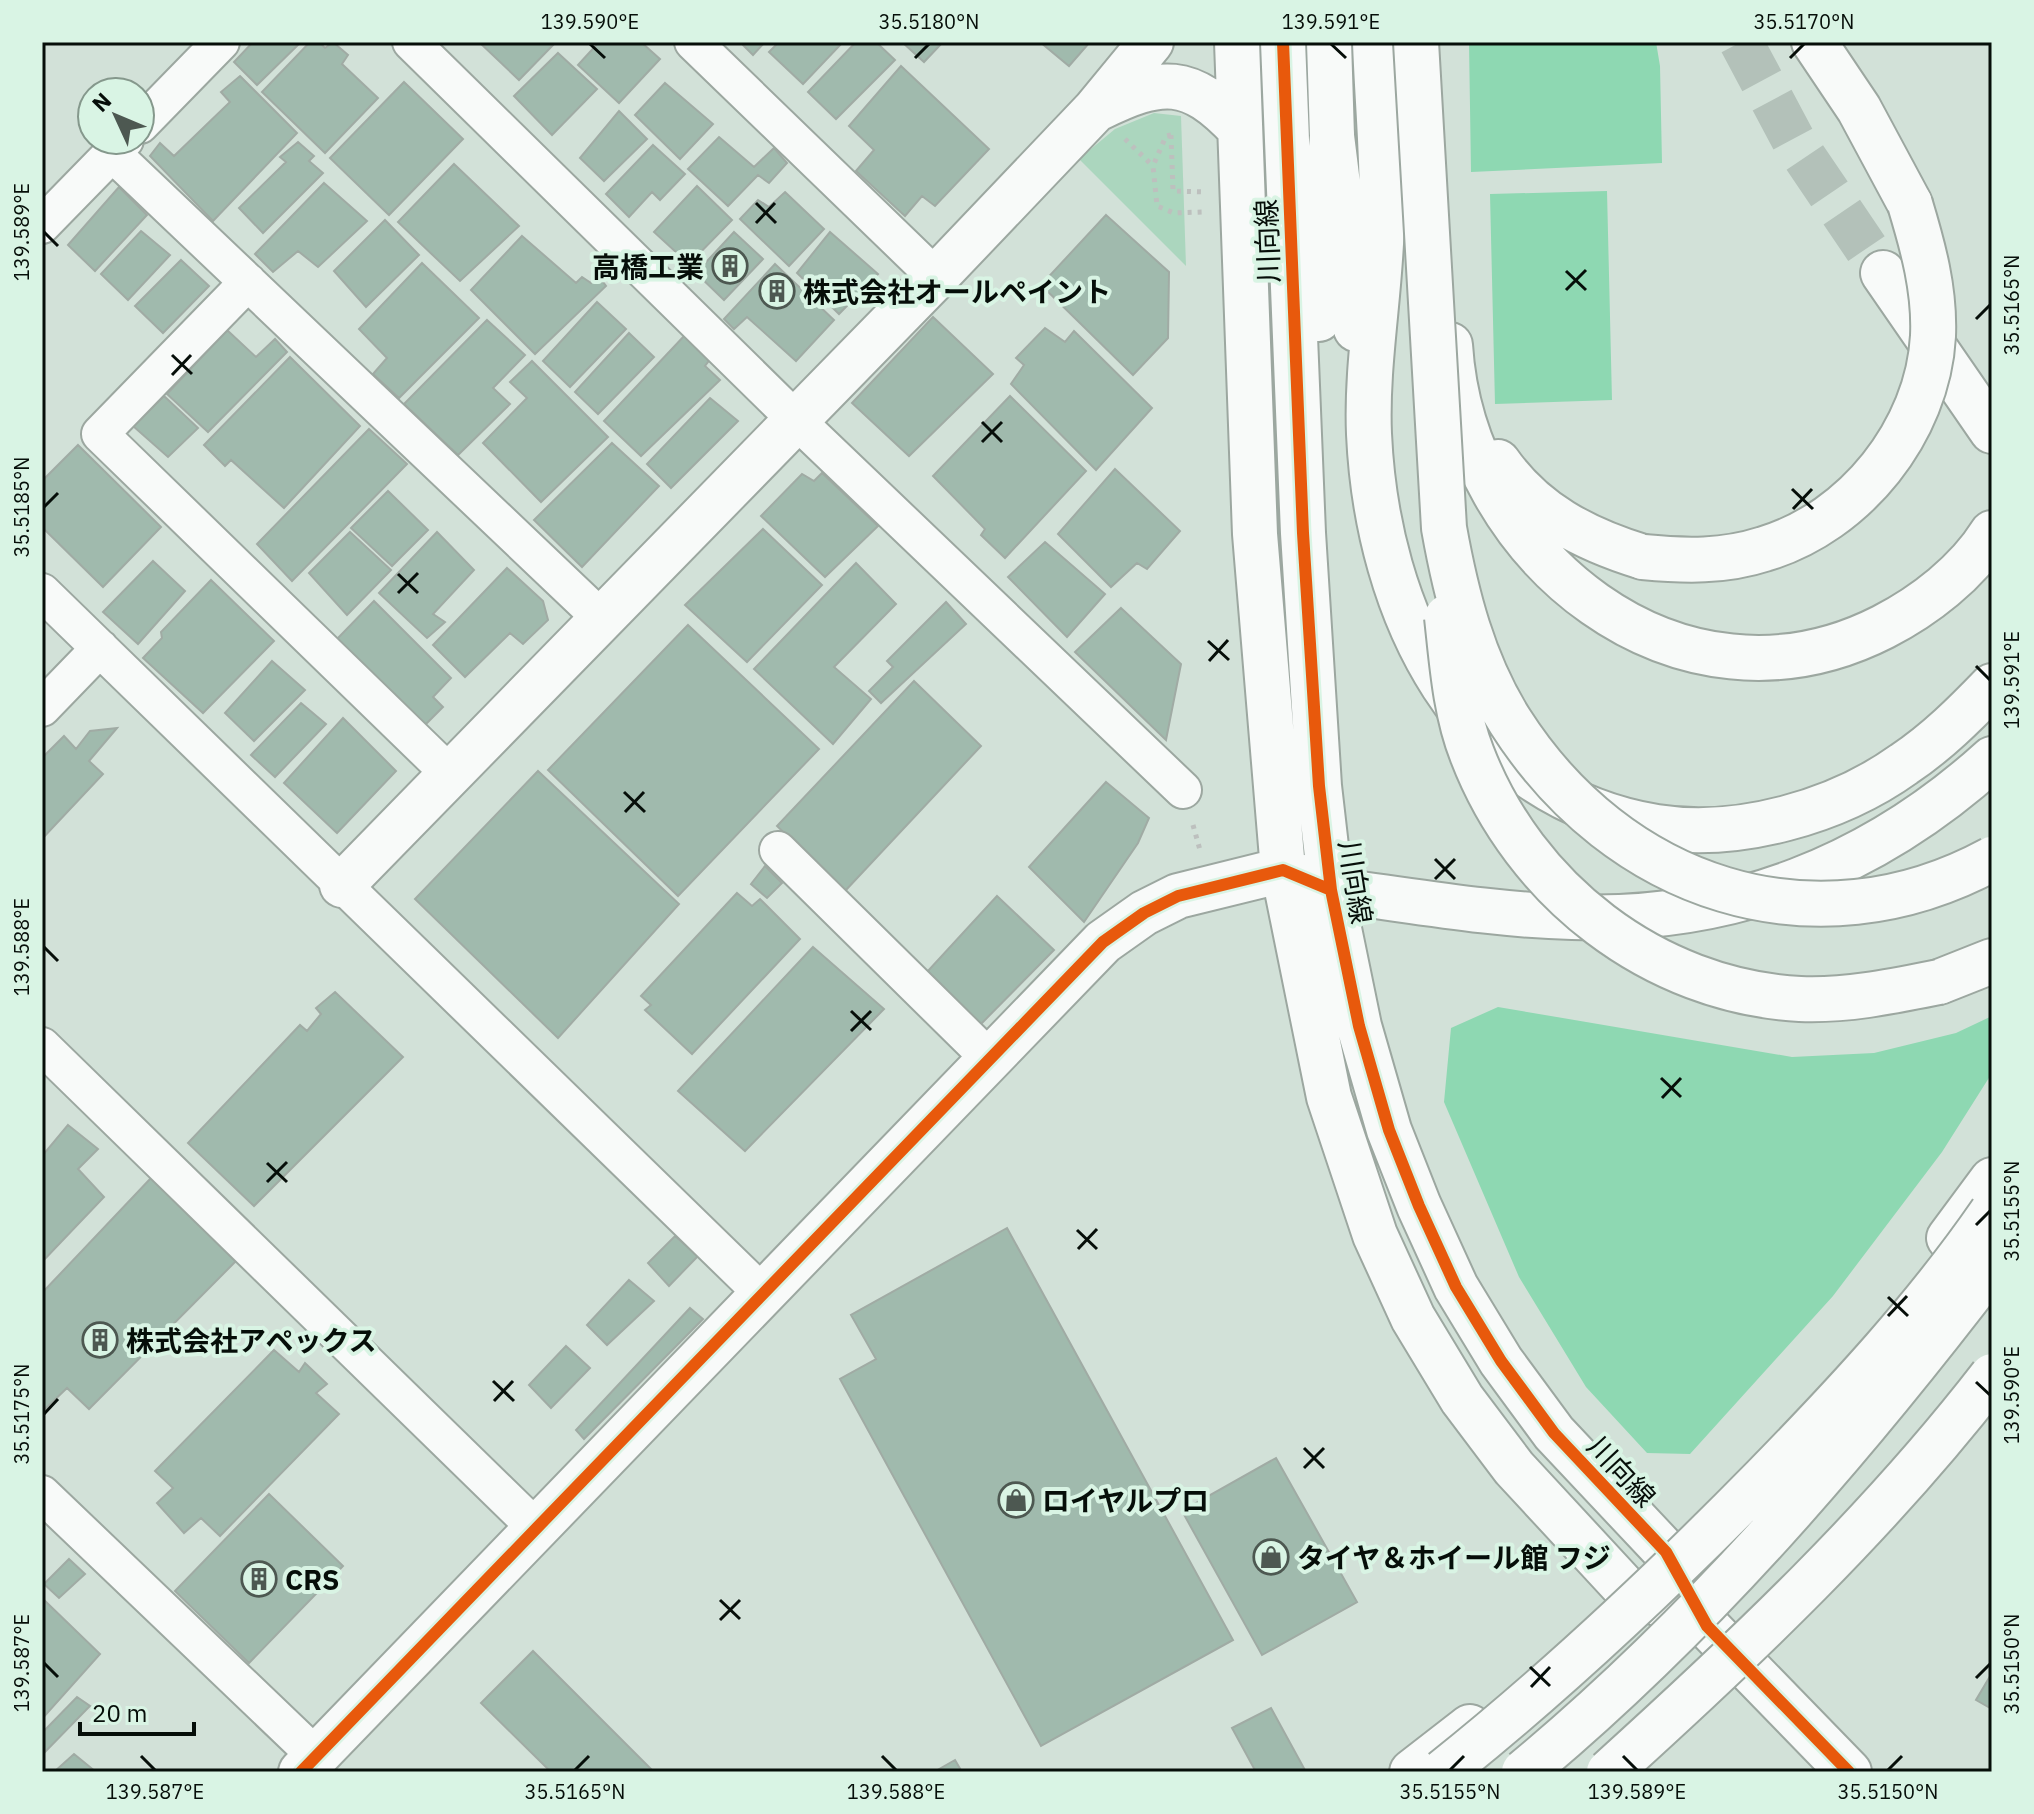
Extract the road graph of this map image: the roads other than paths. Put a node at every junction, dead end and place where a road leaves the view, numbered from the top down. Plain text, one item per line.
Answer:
1 (221, 42) edge
2 (411, 42) edge
3 (693, 42) edge
4 (1151, 42) edge
5 (1237, 42) edge
6 (1283, 42) edge
7 (1329, 42) edge
8 (1375, 42) edge
9 (1416, 42) edge
10 (1431, 42) edge
11 (1814, 42) edge
12 (156, 109) edge
13 (1095, 110) junction
14 (1240, 129) junction
15 (1332, 136) junction
16 (109, 156) edge
17 (128, 156) edge
18 (42, 225) edge
19 (1883, 273) tunnel mouth
20 (936, 277) junction
21 (248, 282) junction
22 (1451, 367) junction
23 (796, 420) junction
24 (1369, 430) junction
25 (1992, 431) edge
26 (1444, 528) junction
27 (1303, 533) junction
28 (1992, 533) edge
29 (42, 592) edge
30 (602, 619) junction
31 (100, 648) junction
32 (1992, 686) edge
33 (42, 708) edge
34 (1992, 759) edge
35 (450, 774) junction
36 (1183, 790) dead end
37 (778, 850) dead end
38 (1992, 859) edge
39 (1283, 870) junction
40 (342, 885) junction
41 (1331, 890) junction
42 (1992, 961) edge
43 (42, 1046) edge
44 (989, 1058) junction
45 (1992, 1180) edge
46 (1992, 1212) edge
47 (1992, 1266) edge
48 (763, 1294) junction
49 (1992, 1298) edge
50 (1992, 1376) edge
51 (42, 1494) edge
52 (536, 1528) junction
53 (1666, 1552) junction
54 (1626, 1589) junction
55 (1707, 1626) junction
56 (316, 1767) edge
57 (1412, 1772) edge
58 (1443, 1772) edge
59 (1524, 1772) edge
60 (1551, 1772) edge
61 (1609, 1772) edge
62 (1849, 1772) edge

1 - 12 street
2 - 23 street
3 - 20 street
4 - 13 main road
5 - 14 main road, 川向線
6 - 27 main road, 川向線
7 - 15 main road
8 - 24 main road
9 - 26 main road, bridge
10 - 22 main road
11 - 22 main road, bridge
13 - 14 main road
13 - 20 main road
14 - 39 main road, 川向線
15 - 24 main road
15 - 27 main road
16 - 18 street
17 - 21 street
19 - 25 main road
20 - 23 main road
21 - 30 street
21 - 35 street
22 - 28 main road
23 - 30 main road
23 - 36 street
24 - 32 main road
26 - 38 main road, bridge
26 - 42 main road, bridge
27 - 41 main road, 川向線
29 - 31 street
30 - 35 main road
31 - 33 street
31 - 40 street
34 - 41 main road
35 - 40 main road
37 - 44 street
39 - 41 main road
39 - 44 main road
39 - 54 main road, 川向線
40 - 48 street
41 - 53 main road, 川向線
43 - 52 street
44 - 48 main road
45 - 53 main road
46 - 58 main road, bridge
47 - 59 main road, bridge
48 - 52 main road
49 - 55 main road
50 - 61 main road, bridge
51 - 56 street
52 - 56 main road
53 - 54 main road
53 - 55 main road, 川向線
54 - 55 main road, 川向線
54 - 57 main road
55 - 60 main road
55 - 62 main road

